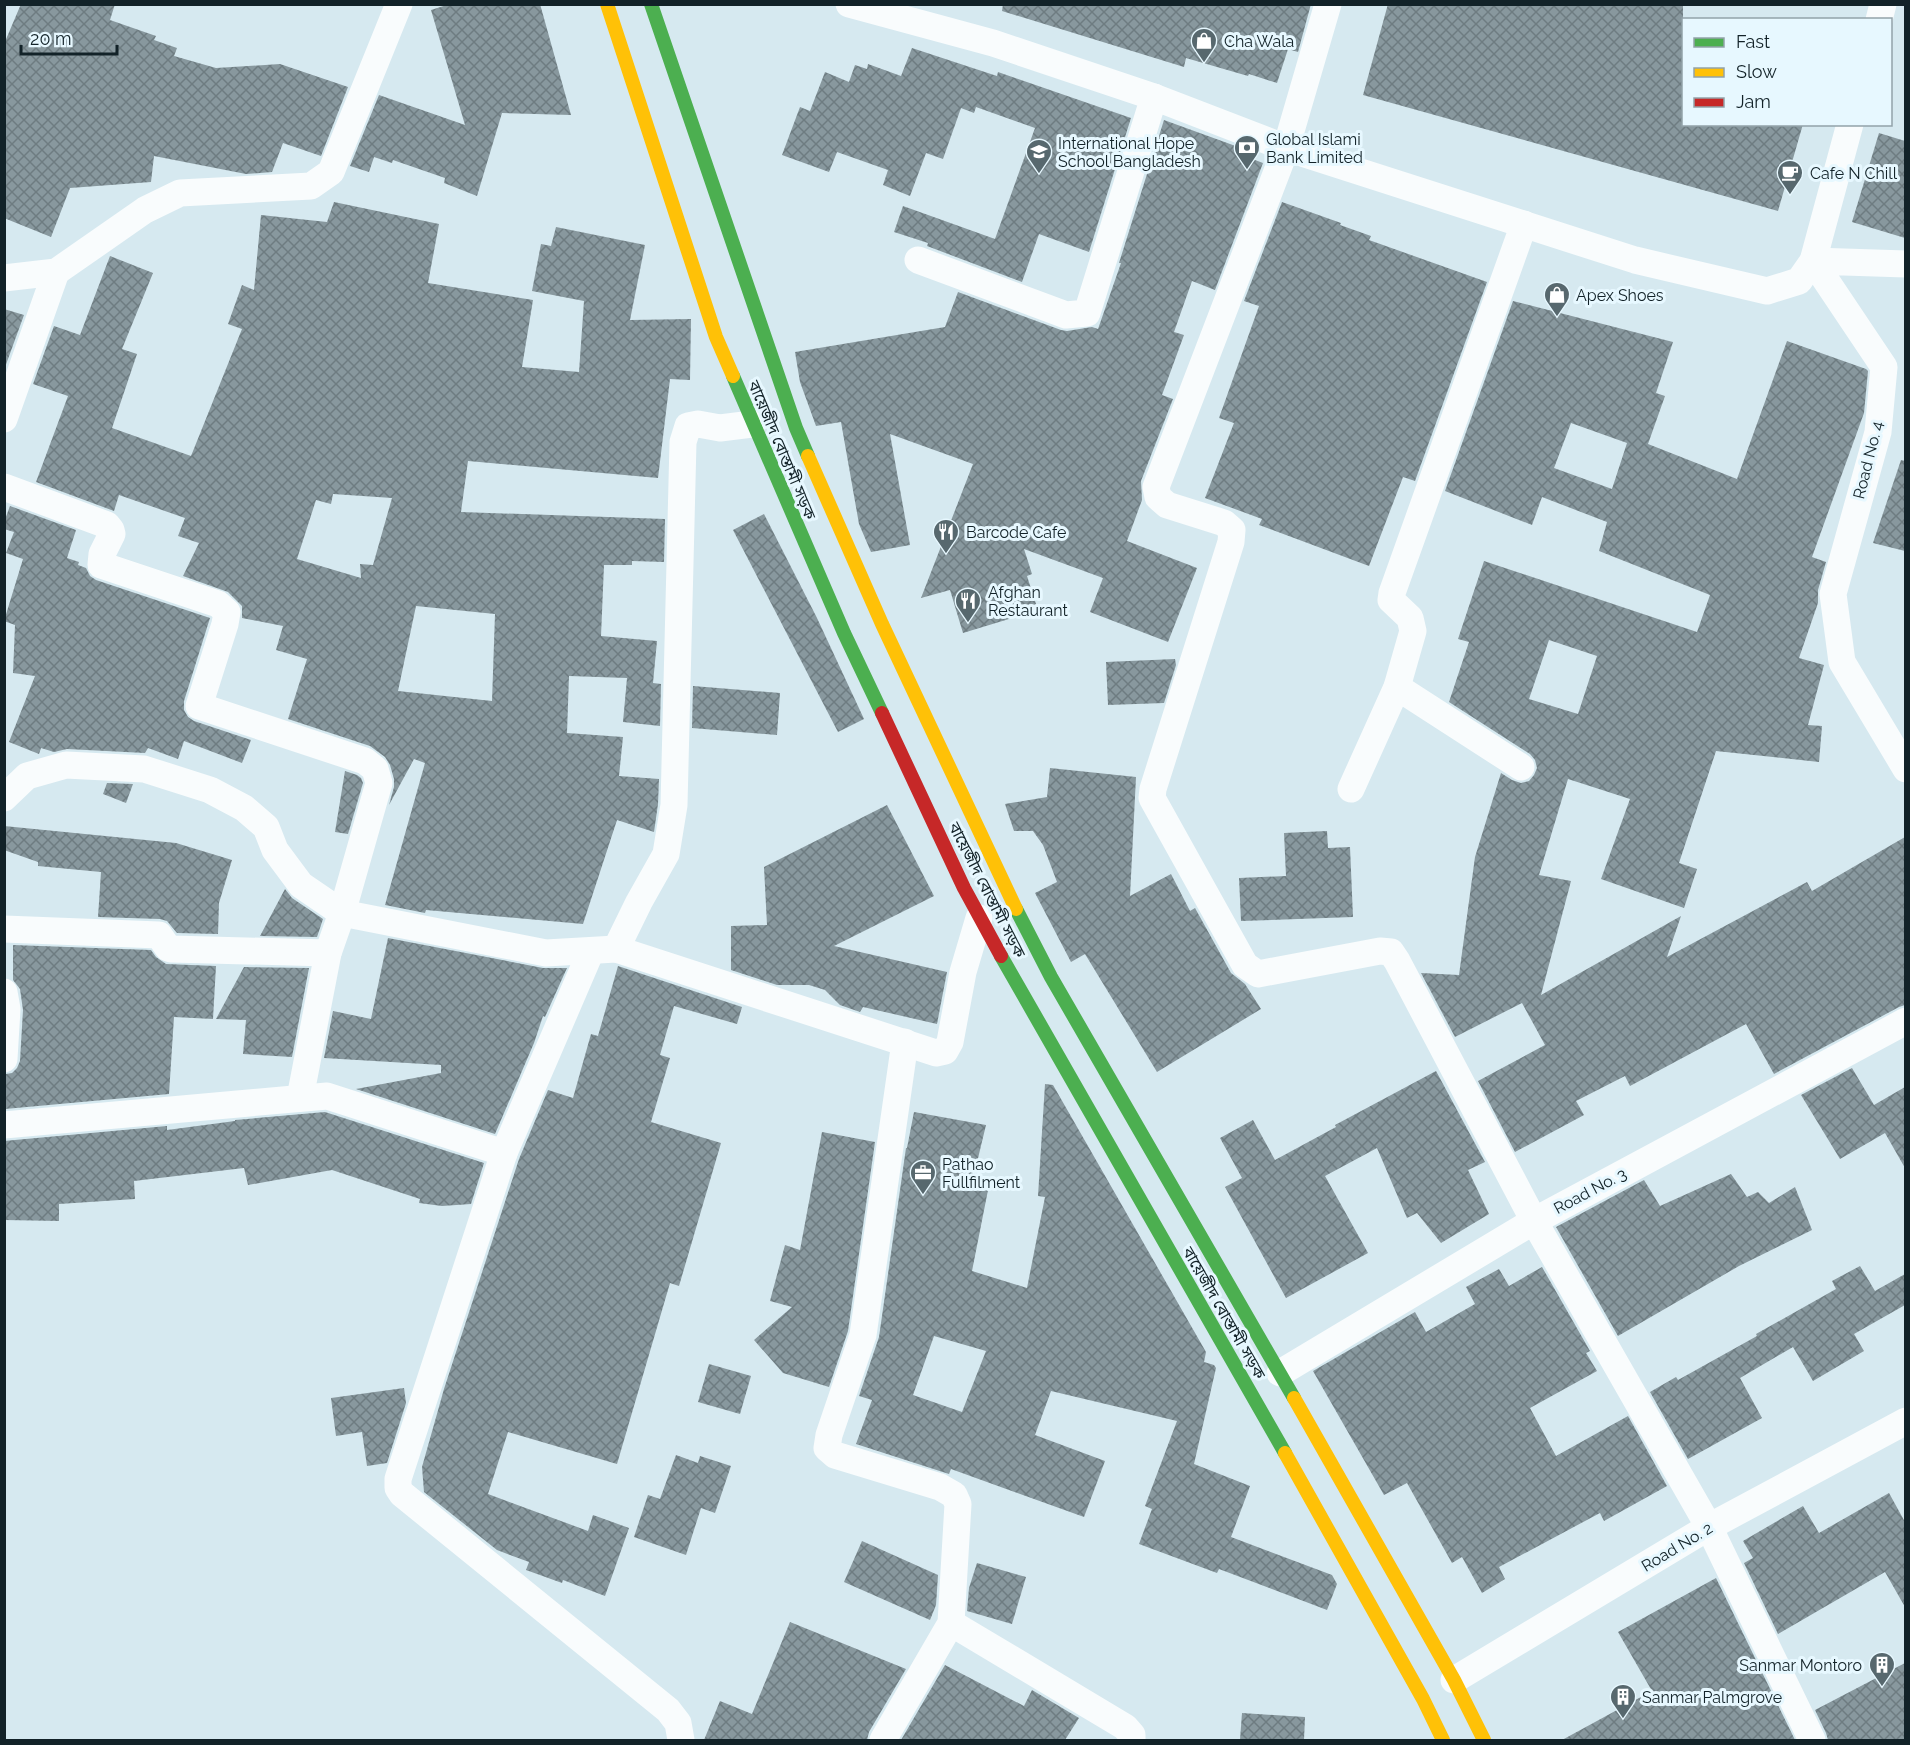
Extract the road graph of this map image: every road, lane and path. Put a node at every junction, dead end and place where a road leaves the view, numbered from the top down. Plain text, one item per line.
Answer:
1 (399, 4) edge
2 (607, 4) edge
3 (651, 4) edge
4 (849, 4) edge
5 (1328, 4) edge
6 (1154, 97) junction
7 (1849, 126) edge
8 (1286, 148) junction
9 (1524, 224) junction
10 (918, 260) dead end
11 (1813, 261) junction
12 (1905, 264) edge
13 (56, 272) junction
14 (4, 278) edge
15 (4, 419) edge
16 (752, 424) junction
17 (4, 487) edge
18 (1397, 687) junction
19 (1521, 767) dead end
20 (1905, 769) edge
21 (1351, 789) dead end
22 (4, 798) edge
23 (342, 913) junction
24 (979, 918) junction
25 (4, 929) edge
26 (604, 950) junction
27 (328, 953) junction
28 (4, 992) edge
29 (1905, 1021) edge
30 (905, 1042) junction
31 (4, 1059) edge
32 (300, 1098) junction
33 (4, 1125) edge
34 (504, 1153) junction
35 (1534, 1221) junction
36 (1280, 1373) junction
37 (1905, 1421) edge
38 (1709, 1527) junction
39 (951, 1623) junction
40 (1454, 1680) junction
41 (681, 1740) edge
42 (883, 1740) edge
43 (1132, 1740) edge
44 (1443, 1740) edge
45 (1484, 1740) edge
46 (1812, 1740) edge

1 - 13 street
2 - 16 main road, বায়েজীদ বোস্তামী সড়ক
3 - 36 main road, বায়েজীদ বোস্তামী সড়ক
4 - 6 street
5 - 8 street
6 - 8 street
6 - 10 street
7 - 11 street
8 - 9 street
8 - 35 street
9 - 11 street
9 - 18 street
11 - 12 street
11 - 20 street, Road No. 4
13 - 14 street
13 - 15 street
16 - 24 main road, বায়েজীদ বোস্তামী সড়ক
16 - 26 street
17 - 23 street
18 - 19 street
18 - 21 street
22 - 23 street
23 - 26 street
23 - 27 street
24 - 30 street
24 - 44 main road, বায়েজীদ বোস্তামী সড়ক
25 - 27 street
26 - 30 street
26 - 34 street
27 - 32 street
28 - 31 street
29 - 35 street, Road No. 3
30 - 39 street
32 - 33 street
32 - 34 street
34 - 41 street
35 - 36 street, Road No. 3
35 - 38 street
36 - 40 main road, বায়েজীদ বোস্তামী সড়ক
37 - 38 street, Road No. 2
38 - 40 street, Road No. 2
38 - 46 street
39 - 42 street
39 - 43 street
40 - 45 main road, বায়েজীদ বোস্তামী সড়ক

